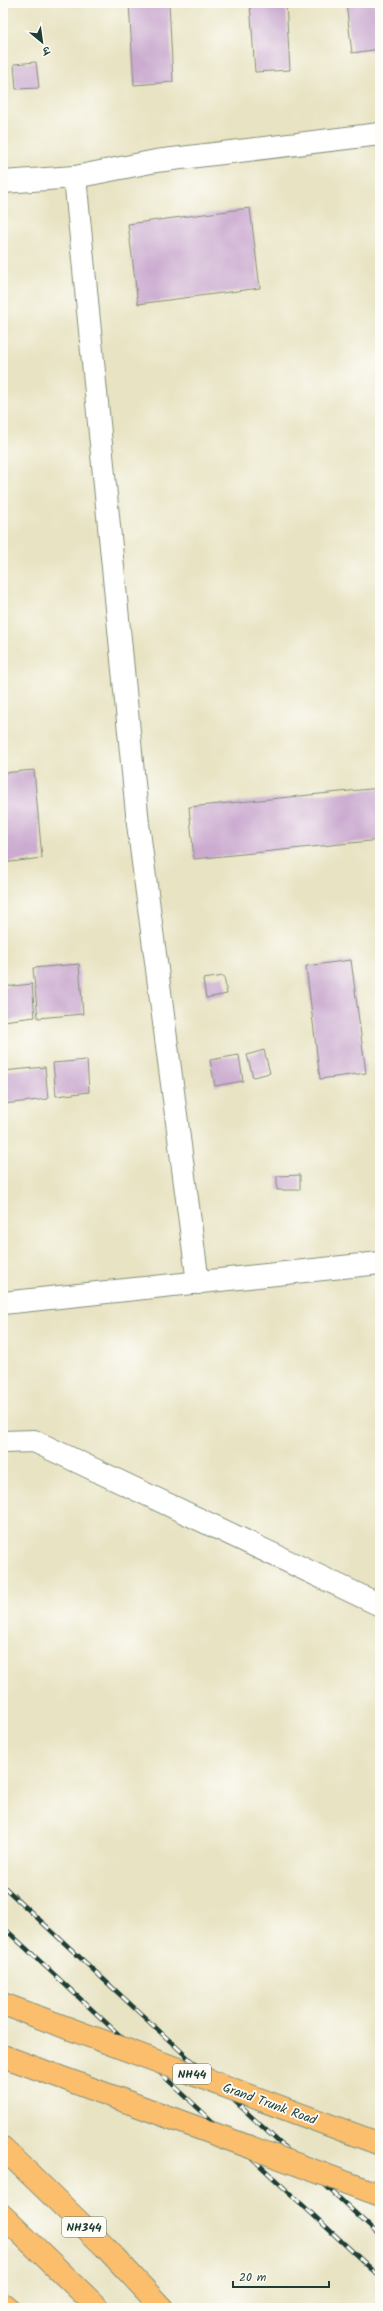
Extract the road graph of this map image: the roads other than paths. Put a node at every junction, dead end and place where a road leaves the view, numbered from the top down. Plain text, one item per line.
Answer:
1 (380, 134) edge
2 (75, 177) junction
3 (3, 182) edge
4 (380, 1263) edge
5 (198, 1283) junction
6 (3, 1303) edge
7 (3, 1442) edge
8 (380, 1605) edge
9 (3, 2004) edge
10 (3, 2056) edge
11 (380, 2144) edge
12 (3, 2148) edge
13 (380, 2195) edge
14 (3, 2216) edge
15 (3, 2304) edge
16 (8, 2308) edge
17 (98, 2308) edge
18 (162, 2308) edge

1 - 2 street
2 - 3 street
2 - 5 street
4 - 5 street
5 - 6 street
7 - 8 street
9 - 11 highway, Grand Trunk Road / NH44, bridge
10 - 13 highway, bridge
12 - 18 highway, NH344
14 - 17 highway
15 - 16 highway

